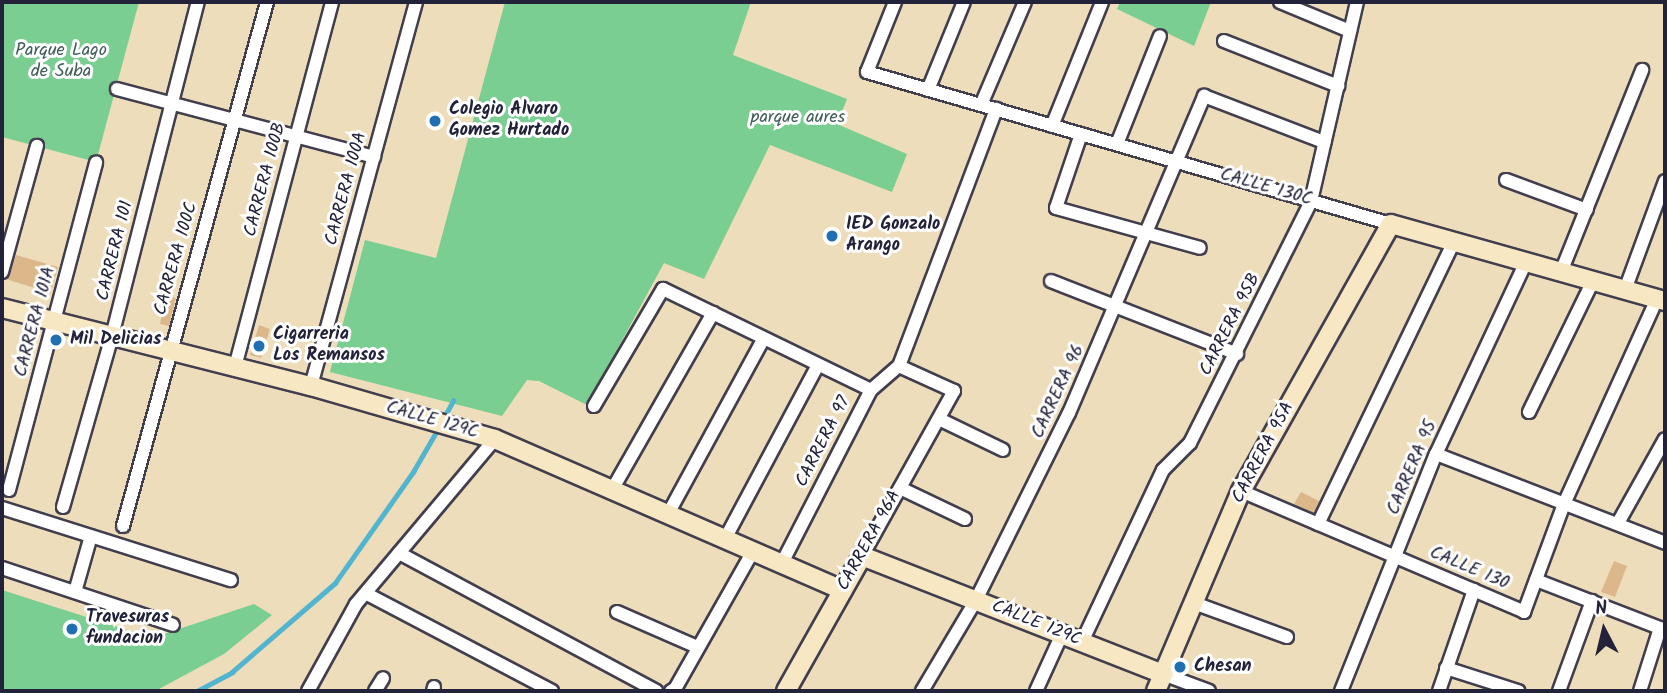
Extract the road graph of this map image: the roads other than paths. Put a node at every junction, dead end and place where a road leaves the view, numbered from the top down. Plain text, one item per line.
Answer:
1 (198, 2) edge
2 (267, 2) edge
3 (332, 2) edge
4 (416, 2) edge
5 (895, 2) edge
6 (964, 2) edge
7 (1025, 2) edge
8 (1102, 2) edge
9 (1280, 2) edge
10 (1357, 2) edge
11 (1350, 31) junction
12 (1160, 36) dead end
13 (1224, 41) dead end
14 (1642, 70) dead end
15 (1338, 86) junction
16 (117, 89) dead end
17 (929, 90) junction
18 (172, 104) junction
19 (981, 105) junction
20 (996, 109) junction
21 (235, 120) junction
22 (1052, 126) junction
23 (1081, 134) junction
24 (296, 136) junction
25 (1324, 142) junction
26 (1117, 144) junction
27 (37, 146) dead end
28 (374, 157) junction
29 (96, 162) dead end
30 (1176, 162) junction
31 (1506, 180) dead end
32 (1665, 181) edge
33 (1311, 201) junction
34 (1587, 210) junction
35 (1391, 224) junction
36 (1147, 233) junction
37 (1454, 242) junction
38 (1200, 248) dead end
39 (1526, 262) junction
40 (2, 272) edge
41 (1561, 272) junction
42 (1051, 281) dead end
43 (1593, 281) junction
44 (1625, 290) junction
45 (1661, 300) edge
46 (1116, 307) junction
47 (2, 308) edge
48 (713, 313) junction
49 (55, 321) junction
50 (112, 336) junction
51 (764, 338) junction
52 (170, 350) junction
53 (1237, 354) junction
54 (818, 365) junction
55 (899, 366) junction
56 (235, 367) junction
57 (311, 386) junction
58 (871, 390) junction
59 (594, 406) dead end
60 (1530, 412) dead end
61 (939, 419) junction
62 (495, 439) junction
63 (1665, 439) edge
64 (1003, 450) dead end
65 (1436, 454) junction
66 (900, 488) junction
67 (9, 490) dead end
68 (612, 490) junction
69 (1241, 491) junction
70 (1564, 504) junction
71 (63, 507) dead end
72 (2, 510) edge
73 (668, 514) junction
74 (965, 519) dead end
75 (1618, 523) junction
76 (1318, 524) junction
77 (123, 526) dead end
78 (91, 536) junction
79 (725, 539) junction
80 (1665, 543) edge
81 (753, 551) junction
82 (400, 553) junction
83 (862, 556) junction
84 (1395, 556) junction
85 (782, 563) junction
86 (2, 568) edge
87 (231, 580) dead end
88 (1536, 580) junction
89 (843, 590) junction
90 (1474, 590) junction
91 (75, 592) junction
92 (367, 594) junction
93 (976, 600) junction
94 (1592, 601) junction
95 (1194, 603) junction
96 (617, 612) dead end
97 (173, 625) dead end
98 (1663, 629) edge
99 (1062, 634) junction
100 (1287, 637) dead end
101 (1082, 642) junction
102 (697, 647) junction
103 (1446, 668) junction
104 (1163, 674) junction
105 (383, 678) dead end
106 (308, 691) edge
107 (375, 691) edge
108 (552, 691) edge
109 (656, 691) edge
110 (671, 691) edge
111 (786, 691) edge
112 (922, 691) edge
113 (1036, 691) edge
114 (1156, 691) edge
115 (1209, 691) edge
116 (1340, 691) edge
117 (1439, 691) edge
118 (1518, 691) edge
119 (1559, 691) edge
120 (1640, 691) edge

1 - 18 street, CARRERA 101
2 - 21 street, CARRERA 100C
3 - 24 street, CARRERA 100B
4 - 28 street, CARRERA 100A
5 - 17 street, CALLE 130C
6 - 17 street
7 - 19 street
8 - 22 street
9 - 11 street
10 - 11 street, CARRERA 95B
11 - 15 street, CARRERA 95B
12 - 26 street
13 - 15 street
14 - 34 street
15 - 25 street, CARRERA 95B
16 - 18 street
17 - 19 street, CALLE 130C
18 - 21 street
18 - 50 street, CARRERA 101
19 - 20 street, CALLE 130C
20 - 22 street, CALLE 130C
20 - 55 street, CARRERA 97
21 - 24 street
21 - 52 street, CARRERA 100C
22 - 23 street, CALLE 130C
23 - 26 street, CALLE 130C
23 - 36 street
24 - 28 street
24 - 56 street, CARRERA 100B
25 - 30 street, CARRERA 96
25 - 33 street, CARRERA 95B
26 - 30 street, CALLE 130C
27 - 40 street
28 - 57 street, CARRERA 100A
29 - 49 street, CARRERA 101A
30 - 33 street, CALLE 130C
30 - 36 street, CARRERA 96
31 - 34 street
32 - 44 street
33 - 35 street, CALLE 130C
33 - 53 street, CARRERA 95B
34 - 41 street
35 - 37 street, CALLE 130C
35 - 69 street, CARRERA 95A
36 - 38 street
36 - 46 street, CARRERA 96
37 - 39 street, CALLE 130C
37 - 76 street
39 - 41 street, CALLE 130C
39 - 65 street, CARRERA 95
41 - 43 street, CALLE 130C
42 - 46 street
43 - 44 street, CALLE 130C
43 - 60 street
44 - 45 street, CALLE 130C
45 - 70 street
46 - 53 street
46 - 93 street, CARRERA 96
47 - 49 street, CALLE 129C
48 - 51 street
48 - 59 street
48 - 68 street
49 - 50 street, CALLE 129C
49 - 67 street, CARRERA 101A
50 - 52 street, CALLE 129C
50 - 71 street, CARRERA 101
51 - 54 street
51 - 73 street
52 - 56 street, CALLE 129C
52 - 77 street, CARRERA 100C
53 - 101 street, CARRERA 95B
54 - 58 street
54 - 79 street
55 - 58 street, CARRERA 97
55 - 61 street, CARRERA 96A
56 - 57 street, CALLE 129C
57 - 62 street, CALLE 129C
58 - 85 street, CARRERA 97
61 - 64 street
61 - 66 street, CARRERA 96A
62 - 68 street, CALLE 129C
62 - 82 street
63 - 75 street
65 - 70 street
65 - 84 street, CARRERA 95
66 - 74 street
66 - 83 street, CARRERA 96A
68 - 73 street, CALLE 129C
69 - 76 street, CALLE 130
69 - 95 street, CARRERA 95A
70 - 75 street
70 - 88 street
72 - 78 street
73 - 79 street, CALLE 129C
75 - 80 street
76 - 84 street, CALLE 130
78 - 87 street
78 - 91 street
79 - 81 street, CALLE 129C
81 - 85 street, CALLE 129C
81 - 102 street
82 - 92 street
82 - 109 street
83 - 89 street, CARRERA 96A
83 - 93 street, CALLE 129C
84 - 90 street, CALLE 130
84 - 116 street, CARRERA 95
85 - 89 street, CALLE 129C
86 - 91 street
88 - 90 street, CALLE 130
88 - 94 street, CALLE 130
89 - 111 street, CARRERA 96A
90 - 103 street
91 - 97 street
92 - 106 street
92 - 108 street
93 - 99 street, CALLE 129C
93 - 112 street, CARRERA 96
94 - 98 street, CALLE 130
94 - 119 street
95 - 100 street
95 - 104 street, CARRERA 95A
96 - 102 street
98 - 120 street
99 - 101 street, CALLE 129C
99 - 113 street
101 - 104 street, CALLE 129C
102 - 110 street
103 - 117 street
103 - 118 street
104 - 114 street, CARRERA 95A
104 - 115 street, CALLE 129C
105 - 107 street

